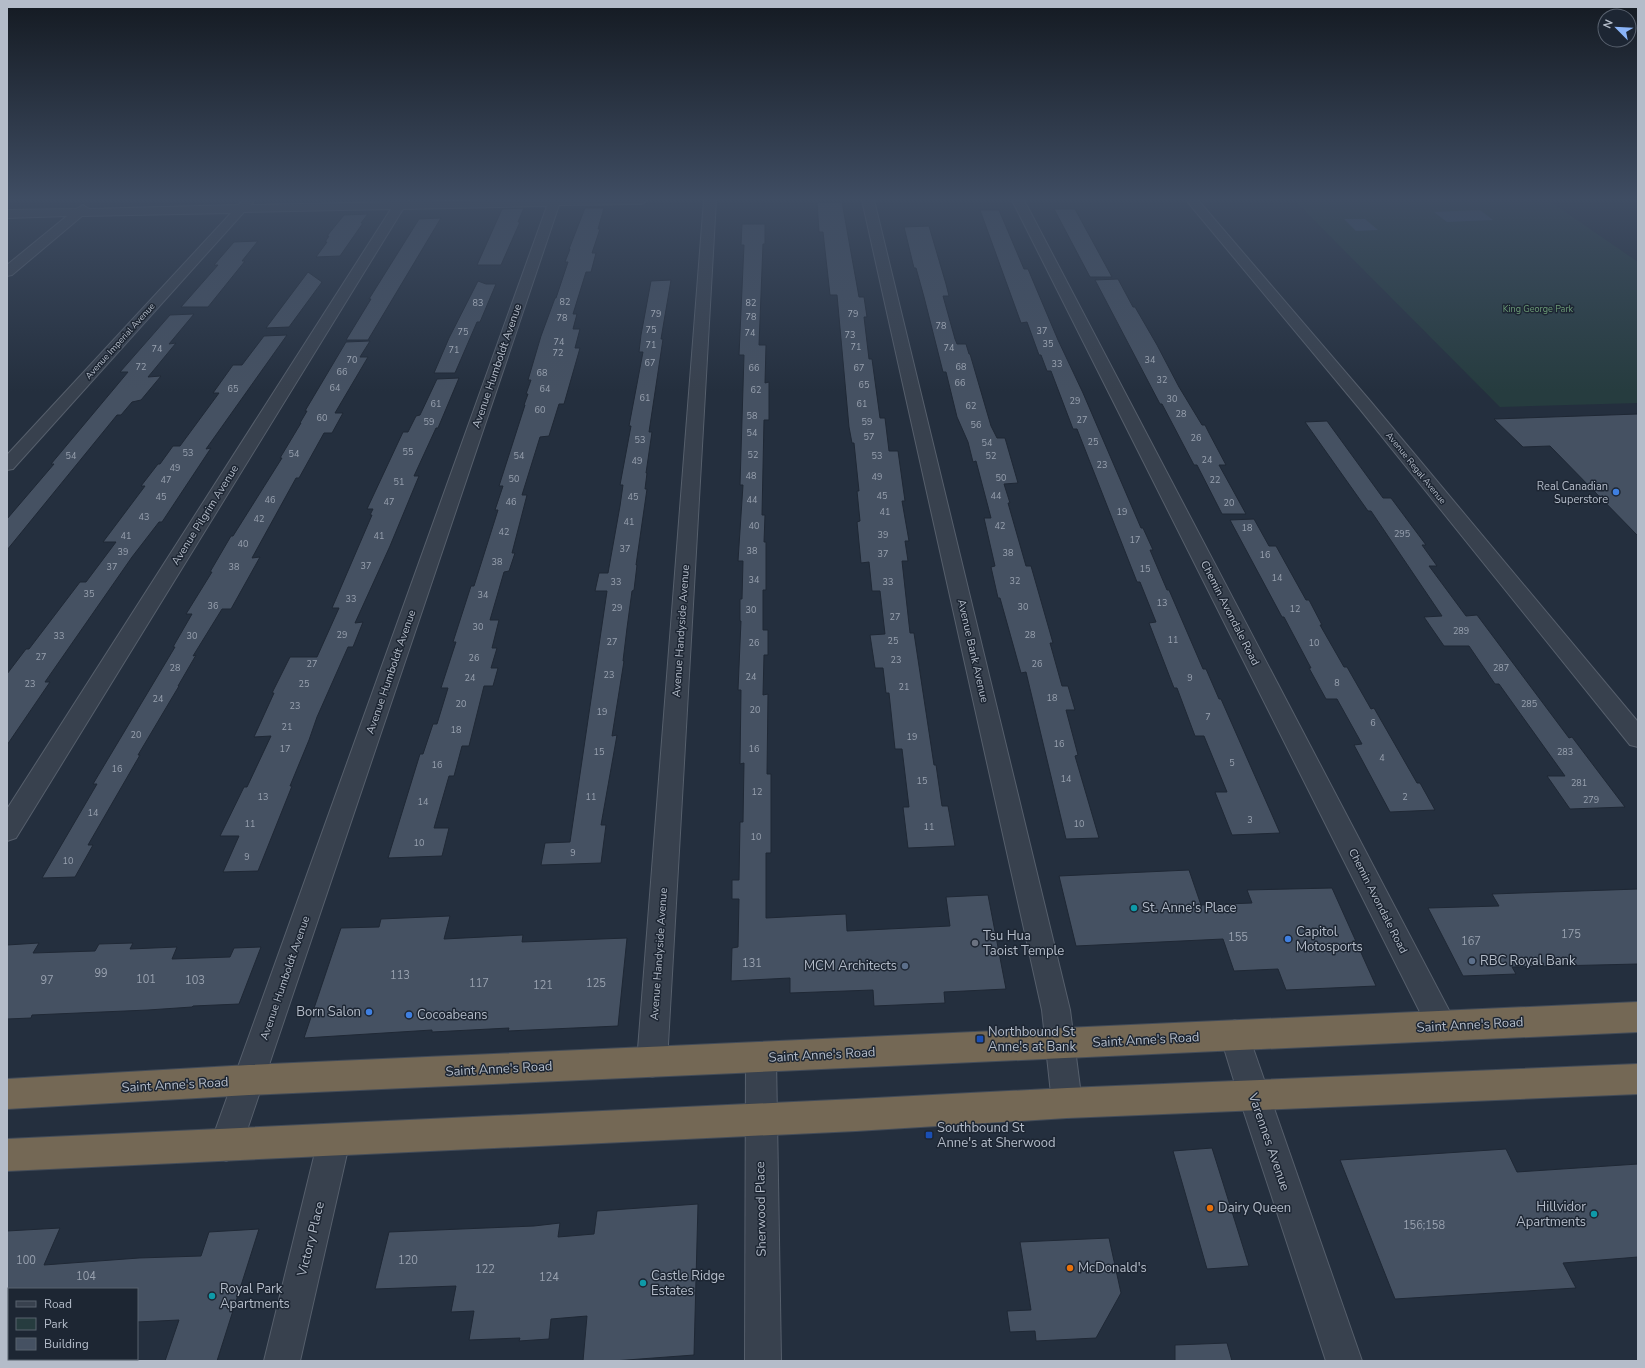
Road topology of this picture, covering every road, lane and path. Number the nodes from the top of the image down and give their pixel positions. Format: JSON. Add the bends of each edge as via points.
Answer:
{"nodes":[{"id":1,"x":17,"y":264,"type":"edge"},
{"id":2,"x":191,"y":264,"type":"edge"},
{"id":3,"x":364,"y":264,"type":"edge"},
{"id":4,"x":532,"y":264,"type":"edge"},
{"id":5,"x":706,"y":264,"type":"edge"},
{"id":6,"x":883,"y":264,"type":"edge"},
{"id":7,"x":1051,"y":264,"type":"edge"},
{"id":8,"x":1246,"y":264,"type":"edge"},
{"id":9,"x":7,"y":272,"type":"edge"},
{"id":10,"x":7,"y":465,"type":"edge"},
{"id":11,"x":1638,"y":738,"type":"edge"},
{"id":12,"x":7,"y":830,"type":"edge"},
{"id":13,"x":1638,"y":1017,"type":"edge"},
{"id":14,"x":1442,"y":1026,"type":"junction"},
{"id":15,"x":1235,"y":1035,"type":"junction"},
{"id":16,"x":1061,"y":1044,"type":"junction"},
{"id":17,"x":760,"y":1058,"type":"junction"},
{"id":18,"x":652,"y":1062,"type":"junction"},
{"id":19,"x":1638,"y":1079,"type":"edge"},
{"id":20,"x":249,"y":1080,"type":"junction"},
{"id":21,"x":7,"y":1094,"type":"edge"},
{"id":22,"x":1254,"y":1097,"type":"junction"},
{"id":23,"x":1067,"y":1103,"type":"junction"},
{"id":24,"x":760,"y":1120,"type":"junction"},
{"id":25,"x":334,"y":1140,"type":"junction"},
{"id":26,"x":226,"y":1145,"type":"junction"},
{"id":27,"x":7,"y":1155,"type":"edge"},
{"id":28,"x":282,"y":1361,"type":"edge"},
{"id":29,"x":763,"y":1361,"type":"edge"},
{"id":30,"x":1344,"y":1361,"type":"edge"}],
"edges":[{"from":1,"to":9,"type":"street"},
{"from":2,"to":10,"type":"street","name":"Avenue Imperial Avenue"},
{"from":3,"to":12,"type":"street","name":"Avenue Pilgrim Avenue"},
{"from":4,"to":20,"type":"street","name":"Avenue Humboldt Avenue"},
{"from":5,"to":18,"type":"street","name":"Avenue Handyside Avenue"},
{"from":6,"to":16,"type":"street","name":"Avenue Bank Avenue","via":[[1054,1003]]},
{"from":7,"to":14,"type":"street","name":"Chemin Avondale Road"},
{"from":8,"to":11,"type":"street","name":"Avenue Regal Avenue"},
{"from":13,"to":14,"type":"highway","name":"Saint Anne's Road"},
{"from":14,"to":15,"type":"highway","name":"Saint Anne's Road"},
{"from":15,"to":16,"type":"highway","name":"Saint Anne's Road"},
{"from":15,"to":22,"type":"street","name":"Varennes Avenue"},
{"from":16,"to":17,"type":"highway","name":"Saint Anne's Road"},
{"from":16,"to":23,"type":"street","name":"Avenue Bank Avenue"},
{"from":17,"to":18,"type":"highway","name":"Saint Anne's Road"},
{"from":17,"to":24,"type":"street","name":"Sherwood Place"},
{"from":18,"to":20,"type":"highway","name":"Saint Anne's Road"},
{"from":19,"to":22,"type":"highway"},
{"from":20,"to":21,"type":"highway","name":"Saint Anne's Road"},
{"from":20,"to":26,"type":"street","name":"Avenue Humboldt Avenue"},
{"from":22,"to":23,"type":"highway"},
{"from":22,"to":30,"type":"street","name":"Varennes Avenue"},
{"from":23,"to":24,"type":"highway"},
{"from":24,"to":25,"type":"highway"},
{"from":24,"to":29,"type":"street","name":"Sherwood Place"},
{"from":25,"to":26,"type":"highway"},
{"from":25,"to":28,"type":"street","name":"Victory Place"},
{"from":26,"to":27,"type":"highway"}]}
